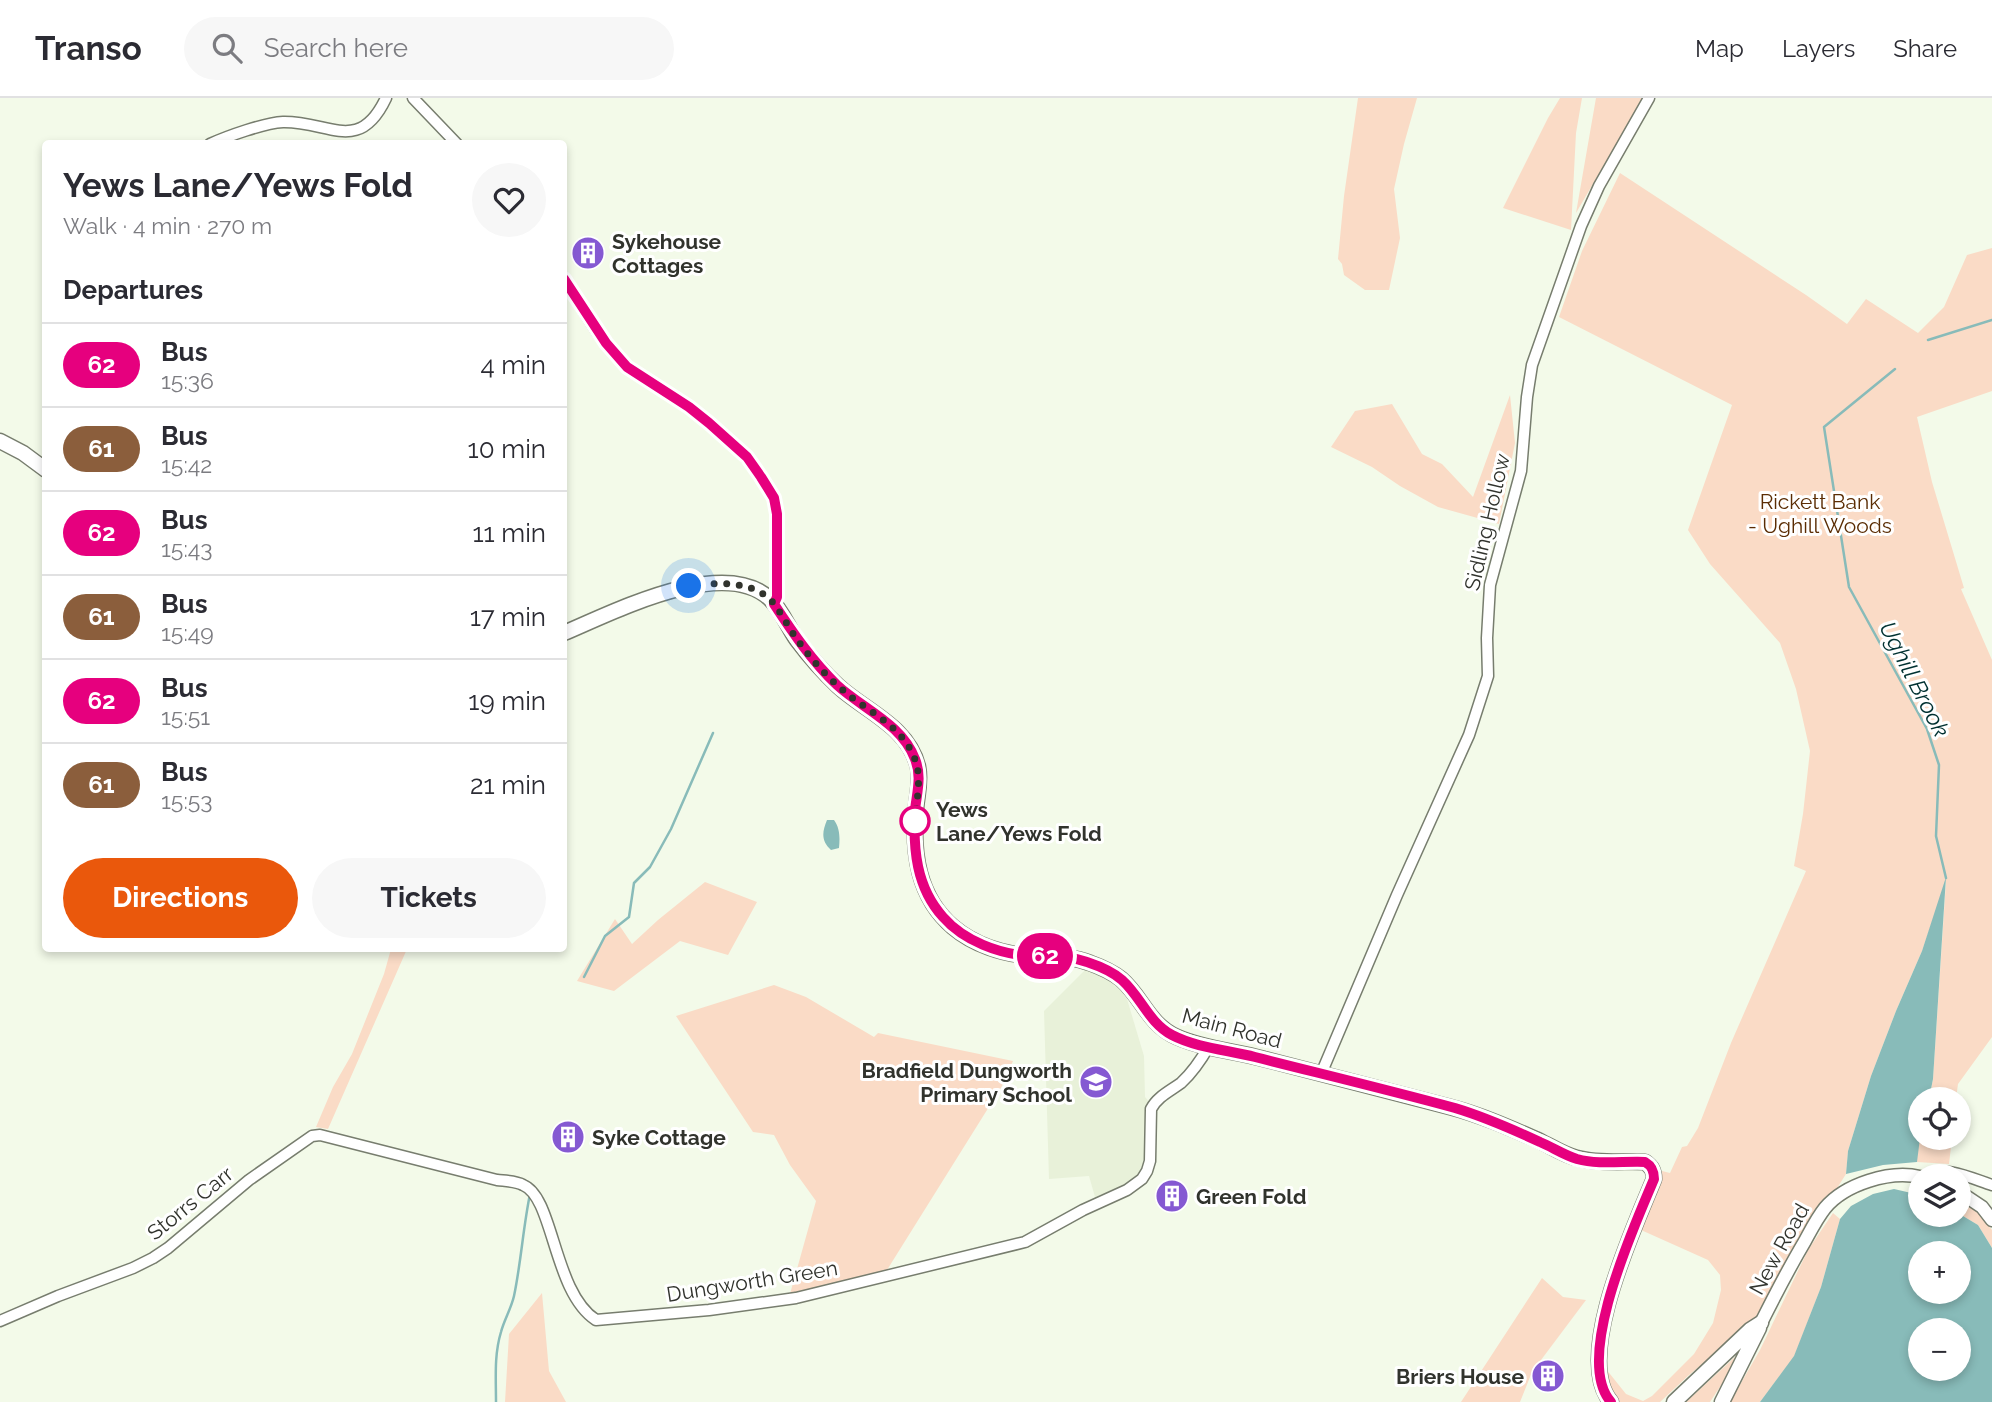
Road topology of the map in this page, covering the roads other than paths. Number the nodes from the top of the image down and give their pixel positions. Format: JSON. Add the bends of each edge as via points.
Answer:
{"nodes":[{"id":1,"x":386,"y":98,"type":"edge"},
{"id":2,"x":413,"y":98,"type":"edge"},
{"id":3,"x":1649,"y":98,"type":"edge"},
{"id":4,"x":223,"y":140,"type":"edge"},
{"id":5,"x":453,"y":140,"type":"edge"},
{"id":6,"x":567,"y":284,"type":"edge"},
{"id":7,"x":0,"y":441,"type":"edge"},
{"id":8,"x":42,"y":468,"type":"edge"},
{"id":9,"x":774,"y":604,"type":"junction"},
{"id":10,"x":567,"y":632,"type":"edge"},
{"id":11,"x":1209,"y":1046,"type":"junction"},
{"id":12,"x":1321,"y":1074,"type":"junction"},
{"id":13,"x":320,"y":1135,"type":"joint"},
{"id":14,"x":1908,"y":1176,"type":"edge"},
{"id":15,"x":1971,"y":1178,"type":"edge"},
{"id":16,"x":1992,"y":1185,"type":"edge"},
{"id":17,"x":1971,"y":1200,"type":"edge"},
{"id":18,"x":1992,"y":1220,"type":"edge"},
{"id":19,"x":0,"y":1321,"type":"edge"},
{"id":20,"x":1761,"y":1323,"type":"junction"},
{"id":21,"x":1611,"y":1402,"type":"edge"},
{"id":22,"x":1674,"y":1402,"type":"edge"},
{"id":23,"x":1721,"y":1402,"type":"edge"}],
"edges":[{"from":1,"to":4,"type":"street","via":[[371,122],[357,131],[280,122]]},
{"from":2,"to":5,"type":"street"},
{"from":3,"to":12,"type":"street","name":"Sidling Hollow","via":[[1581,226],[1532,365],[1521,471],[1490,585],[1488,676],[1477,712]]},
{"from":6,"to":9,"type":"street","via":[[627,367],[709,423],[747,457],[761,477],[774,498],[777,514]]},
{"from":7,"to":8,"type":"main road"},
{"from":9,"to":10,"type":"main road","via":[[763,593],[740,585],[689,586]]},
{"from":9,"to":11,"type":"main road","name":"Main Road","via":[[826,674],[894,728],[909,746],[918,769],[916,858],[924,888],[939,913],[967,937],[992,948],[1018,955],[1078,959],[1102,968],[1122,980],[1162,1029]]},
{"from":11,"to":12,"type":"main road","name":"Main Road"},
{"from":11,"to":13,"type":"street","name":"Dungworth Green","via":[[1183,1081],[1154,1102],[1150,1161],[1142,1179],[1035,1238],[796,1298],[657,1315],[590,1317],[570,1291],[545,1215],[537,1197],[524,1185]]},
{"from":12,"to":21,"type":"main road","name":"Main Road","via":[[1489,1118],[1577,1158],[1650,1165],[1654,1179],[1604,1317],[1601,1379]]},
{"from":13,"to":19,"type":"street","name":"Storrs Carr","via":[[249,1180],[153,1258]]},
{"from":14,"to":20,"type":"street","name":"New Road","via":[[1872,1179],[1830,1202]]},
{"from":15,"to":16,"type":"street"},
{"from":17,"to":18,"type":"street"},
{"from":20,"to":22,"type":"main road"},
{"from":20,"to":23,"type":"main road","name":"New Road"}]}
